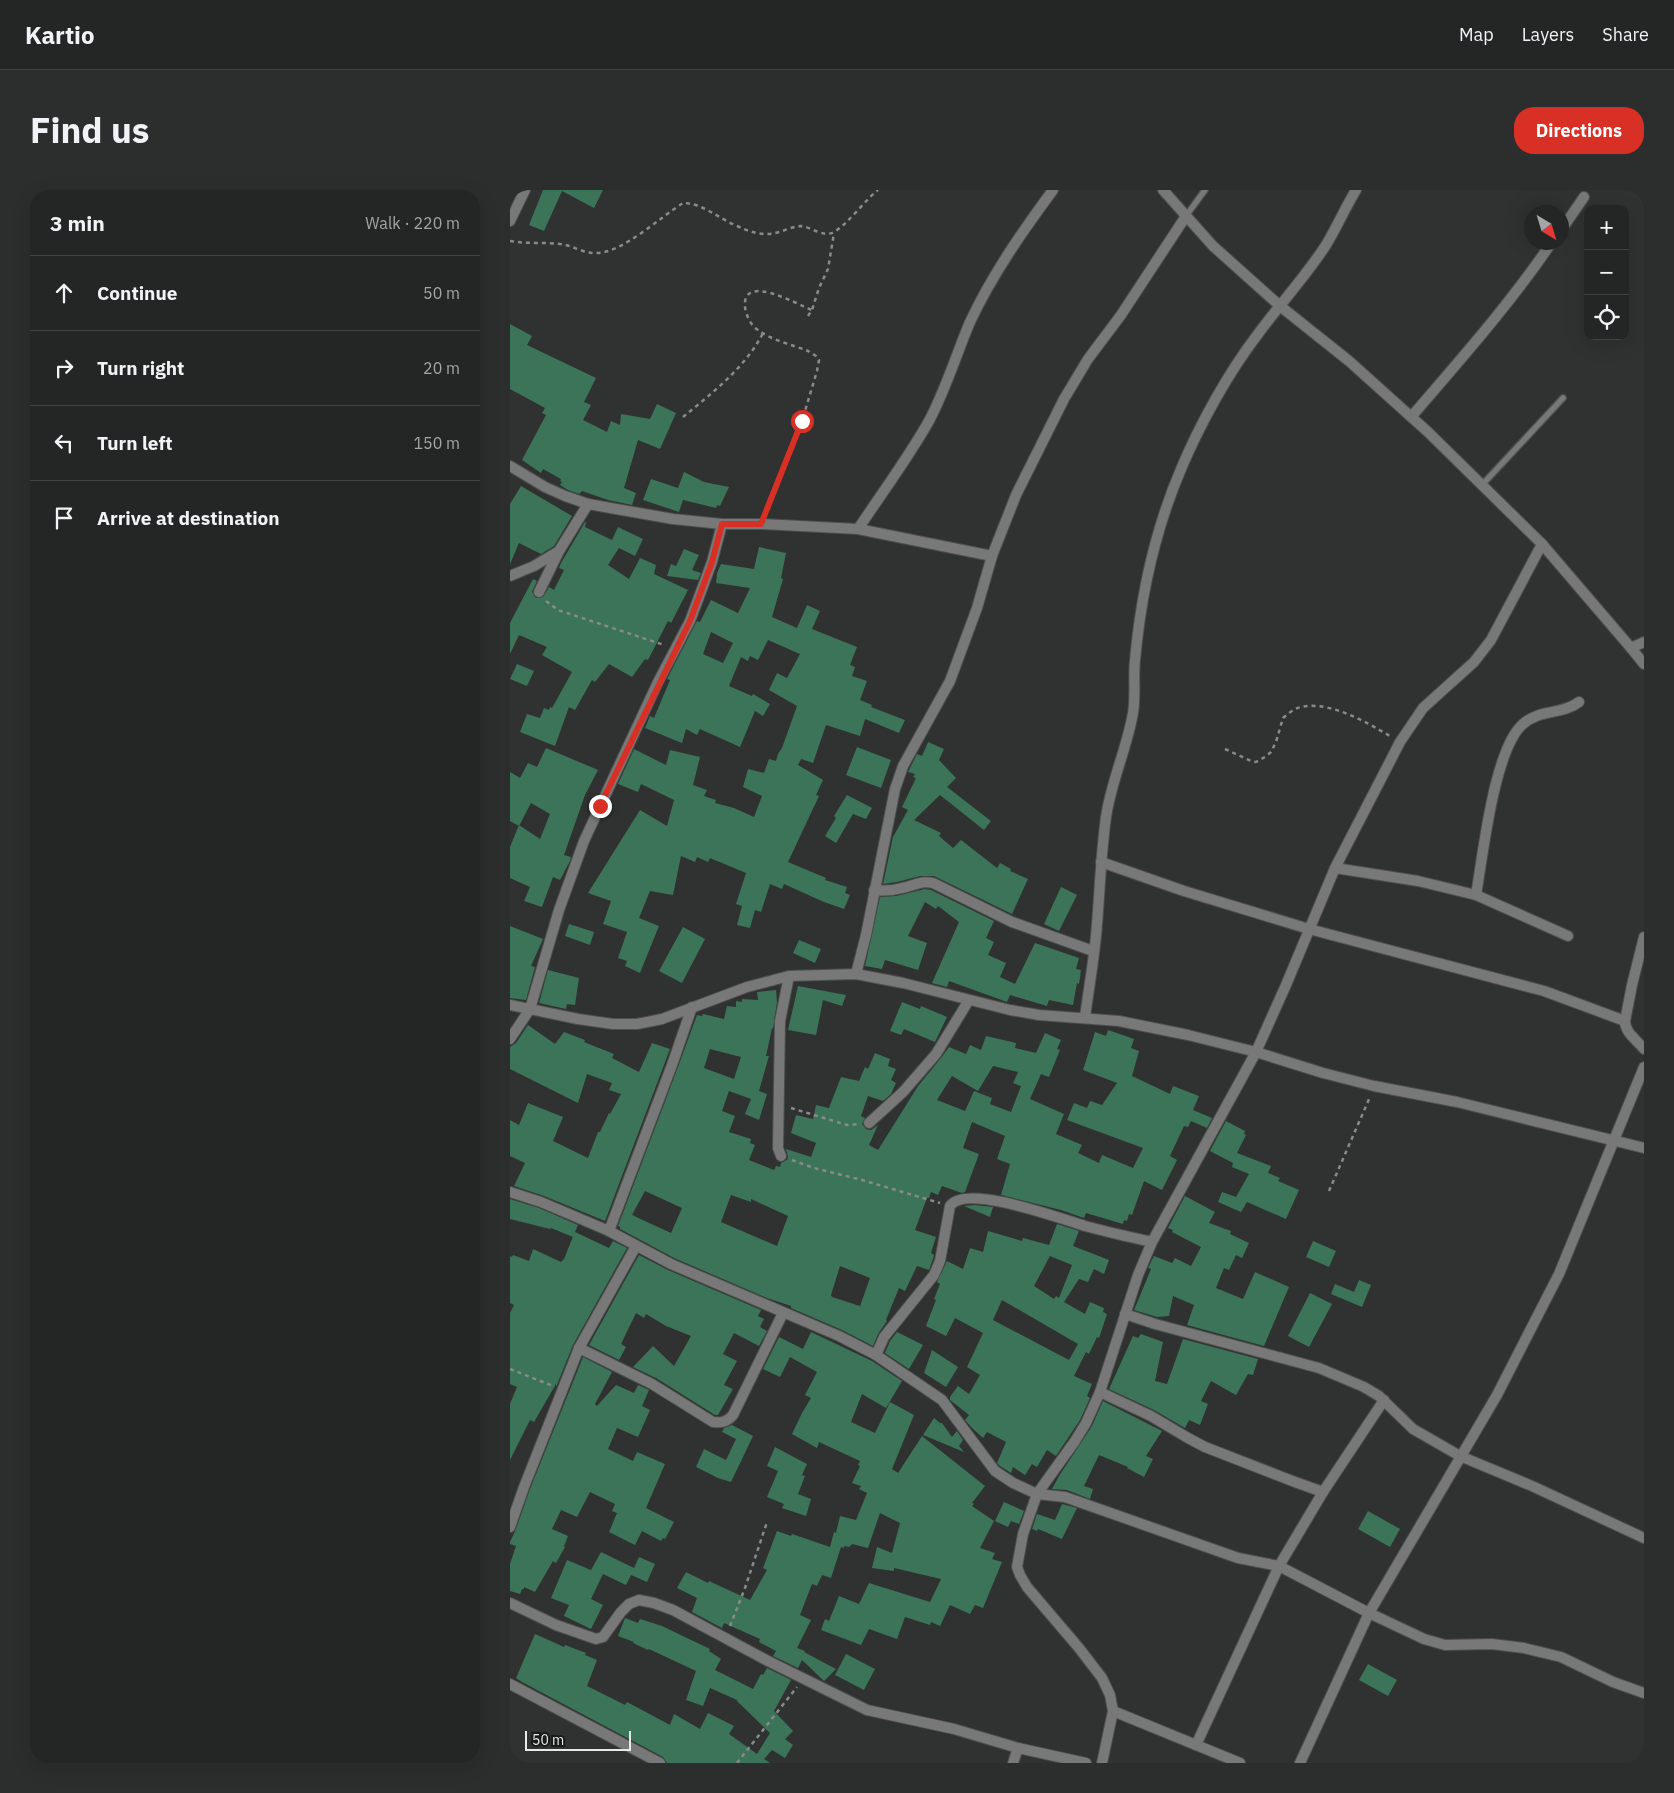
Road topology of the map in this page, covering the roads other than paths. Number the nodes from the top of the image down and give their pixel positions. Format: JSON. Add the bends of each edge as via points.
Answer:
{"nodes":[{"id":1,"x":526,"y":190,"type":"edge"},
{"id":2,"x":1053,"y":190,"type":"edge"},
{"id":3,"x":1163,"y":190,"type":"edge"},
{"id":4,"x":1205,"y":190,"type":"edge"},
{"id":5,"x":1356,"y":190,"type":"edge"},
{"id":6,"x":1584,"y":197,"type":"dead end"},
{"id":7,"x":1186,"y":216,"type":"junction"},
{"id":8,"x":1569,"y":219,"type":"edge"},
{"id":9,"x":510,"y":221,"type":"edge"},
{"id":10,"x":1547,"y":250,"type":"edge"},
{"id":11,"x":1280,"y":306,"type":"junction"},
{"id":12,"x":1563,"y":398,"type":"dead end"},
{"id":13,"x":1412,"y":416,"type":"junction"},
{"id":14,"x":510,"y":466,"type":"edge"},
{"id":15,"x":1481,"y":486,"type":"junction"},
{"id":16,"x":588,"y":504,"type":"junction"},
{"id":17,"x":722,"y":524,"type":"junction"},
{"id":18,"x":858,"y":529,"type":"junction"},
{"id":19,"x":1542,"y":544,"type":"junction"},
{"id":20,"x":559,"y":551,"type":"junction"},
{"id":21,"x":992,"y":556,"type":"junction"},
{"id":22,"x":510,"y":576,"type":"edge"},
{"id":23,"x":539,"y":592,"type":"road end"},
{"id":24,"x":1644,"y":642,"type":"edge"},
{"id":25,"x":1631,"y":648,"type":"junction"},
{"id":26,"x":1644,"y":664,"type":"edge"},
{"id":27,"x":1579,"y":702,"type":"dead end"},
{"id":28,"x":1100,"y":862,"type":"junction"},
{"id":29,"x":1335,"y":868,"type":"junction"},
{"id":30,"x":874,"y":890,"type":"junction"},
{"id":31,"x":1476,"y":895,"type":"junction"},
{"id":32,"x":1309,"y":929,"type":"junction"},
{"id":33,"x":1568,"y":936,"type":"dead end"},
{"id":34,"x":1644,"y":937,"type":"edge"},
{"id":35,"x":1093,"y":952,"type":"junction"},
{"id":36,"x":856,"y":974,"type":"junction"},
{"id":37,"x":789,"y":976,"type":"junction"},
{"id":38,"x":969,"y":1000,"type":"junction"},
{"id":39,"x":510,"y":1005,"type":"edge"},
{"id":40,"x":692,"y":1007,"type":"junction"},
{"id":41,"x":530,"y":1009,"type":"junction"},
{"id":42,"x":1085,"y":1017,"type":"junction"},
{"id":43,"x":1624,"y":1021,"type":"junction"},
{"id":44,"x":510,"y":1039,"type":"edge"},
{"id":45,"x":1644,"y":1049,"type":"edge"},
{"id":46,"x":1256,"y":1052,"type":"junction"},
{"id":47,"x":1644,"y":1067,"type":"edge"},
{"id":48,"x":869,"y":1123,"type":"road end"},
{"id":49,"x":1614,"y":1142,"type":"junction"},
{"id":50,"x":1644,"y":1148,"type":"edge"},
{"id":51,"x":781,"y":1156,"type":"road end"},
{"id":52,"x":510,"y":1192,"type":"edge"},
{"id":53,"x":610,"y":1231,"type":"junction"},
{"id":54,"x":1152,"y":1242,"type":"junction"},
{"id":55,"x":636,"y":1246,"type":"junction"},
{"id":56,"x":783,"y":1313,"type":"junction"},
{"id":57,"x":1125,"y":1314,"type":"junction"},
{"id":58,"x":579,"y":1348,"type":"junction"},
{"id":59,"x":876,"y":1355,"type":"junction"},
{"id":60,"x":1100,"y":1392,"type":"junction"},
{"id":61,"x":1384,"y":1400,"type":"junction"},
{"id":62,"x":1460,"y":1456,"type":"junction"},
{"id":63,"x":1323,"y":1492,"type":"junction"},
{"id":64,"x":1037,"y":1494,"type":"junction"},
{"id":65,"x":510,"y":1527,"type":"edge"},
{"id":66,"x":1644,"y":1538,"type":"edge"},
{"id":67,"x":1279,"y":1566,"type":"junction"},
{"id":68,"x":510,"y":1603,"type":"edge"},
{"id":69,"x":1369,"y":1612,"type":"junction"},
{"id":70,"x":510,"y":1684,"type":"edge"},
{"id":71,"x":1644,"y":1693,"type":"edge"},
{"id":72,"x":1114,"y":1711,"type":"junction"},
{"id":73,"x":1196,"y":1745,"type":"junction"},
{"id":74,"x":1018,"y":1748,"type":"junction"},
{"id":75,"x":660,"y":1763,"type":"edge"},
{"id":76,"x":1013,"y":1763,"type":"edge"},
{"id":77,"x":1086,"y":1763,"type":"edge"},
{"id":78,"x":1102,"y":1763,"type":"edge"},
{"id":79,"x":1240,"y":1763,"type":"edge"},
{"id":80,"x":1300,"y":1763,"type":"edge"}],
"edges":[{"from":1,"to":9,"type":"street"},
{"from":2,"to":18,"type":"street","via":[[981,299],[929,420]]},
{"from":3,"to":7,"type":"street"},
{"from":4,"to":7,"type":"lane"},
{"from":5,"to":11,"type":"street","via":[[1326,245]]},
{"from":6,"to":8,"type":"street"},
{"from":7,"to":11,"type":"street","via":[[1213,246]]},
{"from":7,"to":21,"type":"street","via":[[1064,399],[1016,495]]},
{"from":10,"to":13,"type":"street","via":[[1480,337]]},
{"from":11,"to":13,"type":"street"},
{"from":11,"to":28,"type":"street","via":[[1256,336],[1201,426],[1163,518],[1151,557],[1142,610],[1132,716],[1106,815]]},
{"from":12,"to":15,"type":"lane"},
{"from":13,"to":15,"type":"street"},
{"from":14,"to":16,"type":"street","via":[[545,487]]},
{"from":15,"to":19,"type":"street"},
{"from":16,"to":17,"type":"street"},
{"from":16,"to":20,"type":"street"},
{"from":17,"to":18,"type":"street"},
{"from":17,"to":41,"type":"street","via":[[699,598],[584,842],[559,910]]},
{"from":18,"to":21,"type":"street"},
{"from":19,"to":25,"type":"street"},
{"from":19,"to":29,"type":"street","via":[[1491,640],[1474,662],[1423,708],[1400,742]]},
{"from":20,"to":22,"type":"street"},
{"from":20,"to":23,"type":"street"},
{"from":21,"to":30,"type":"street","via":[[950,681],[903,766],[895,789]]},
{"from":24,"to":25,"type":"street"},
{"from":25,"to":26,"type":"street"},
{"from":27,"to":31,"type":"street","via":[[1566,709],[1544,712],[1524,723],[1516,732],[1494,792]]},
{"from":28,"to":32,"type":"street"},
{"from":28,"to":35,"type":"street"},
{"from":29,"to":31,"type":"street","via":[[1418,881]]},
{"from":29,"to":32,"type":"street"},
{"from":30,"to":35,"type":"street","via":[[891,891],[916,883],[933,883],[1012,922]]},
{"from":30,"to":36,"type":"street"},
{"from":31,"to":33,"type":"street"},
{"from":32,"to":43,"type":"street","via":[[1544,991]]},
{"from":32,"to":46,"type":"street"},
{"from":34,"to":43,"type":"street"},
{"from":35,"to":42,"type":"street"},
{"from":36,"to":37,"type":"street"},
{"from":36,"to":38,"type":"street"},
{"from":37,"to":40,"type":"street"},
{"from":37,"to":51,"type":"street","via":[[780,1020],[778,1148]]},
{"from":38,"to":42,"type":"street","via":[[1039,1015]]},
{"from":38,"to":48,"type":"street","via":[[936,1054],[903,1092]]},
{"from":39,"to":41,"type":"street"},
{"from":40,"to":41,"type":"street","via":[[662,1019],[637,1024],[614,1024]]},
{"from":40,"to":53,"type":"street"},
{"from":41,"to":44,"type":"street"},
{"from":42,"to":46,"type":"street","via":[[1119,1020]]},
{"from":43,"to":45,"type":"street","via":[[1627,1031]]},
{"from":46,"to":49,"type":"street","via":[[1374,1086],[1457,1102]]},
{"from":46,"to":54,"type":"street"},
{"from":47,"to":49,"type":"street"},
{"from":49,"to":50,"type":"street"},
{"from":49,"to":62,"type":"street","via":[[1559,1274],[1497,1395]]},
{"from":52,"to":53,"type":"street"},
{"from":53,"to":55,"type":"street"},
{"from":54,"to":57,"type":"street"},
{"from":54,"to":59,"type":"street","via":[[1006,1202],[955,1201],[950,1206],[940,1261],[934,1275],[884,1337]]},
{"from":55,"to":56,"type":"street"},
{"from":55,"to":58,"type":"street"},
{"from":56,"to":58,"type":"street","via":[[733,1415],[721,1423],[713,1422],[652,1384]]},
{"from":56,"to":59,"type":"street"},
{"from":57,"to":60,"type":"street"},
{"from":57,"to":61,"type":"street","via":[[1319,1368],[1364,1387]]},
{"from":58,"to":65,"type":"street"},
{"from":59,"to":64,"type":"street","via":[[942,1400],[995,1470]]},
{"from":60,"to":63,"type":"street","via":[[1205,1447]]},
{"from":60,"to":64,"type":"street","via":[[1075,1441]]},
{"from":61,"to":62,"type":"street","via":[[1413,1429]]},
{"from":61,"to":63,"type":"street"},
{"from":62,"to":66,"type":"street"},
{"from":62,"to":69,"type":"street"},
{"from":63,"to":67,"type":"street"},
{"from":64,"to":67,"type":"street","via":[[1065,1498],[1238,1558]]},
{"from":64,"to":72,"type":"street","via":[[1023,1534],[1018,1567],[1020,1575],[1102,1678]]},
{"from":67,"to":69,"type":"street"},
{"from":67,"to":73,"type":"street"},
{"from":68,"to":74,"type":"street","via":[[596,1639],[603,1637],[630,1604],[639,1600],[654,1602],[867,1710],[954,1729]]},
{"from":69,"to":71,"type":"street","via":[[1424,1639],[1445,1645],[1492,1644],[1561,1657]]},
{"from":69,"to":80,"type":"street"},
{"from":70,"to":75,"type":"street"},
{"from":72,"to":73,"type":"street"},
{"from":72,"to":78,"type":"street"},
{"from":73,"to":79,"type":"street"},
{"from":74,"to":76,"type":"street"},
{"from":74,"to":77,"type":"street"}]}
